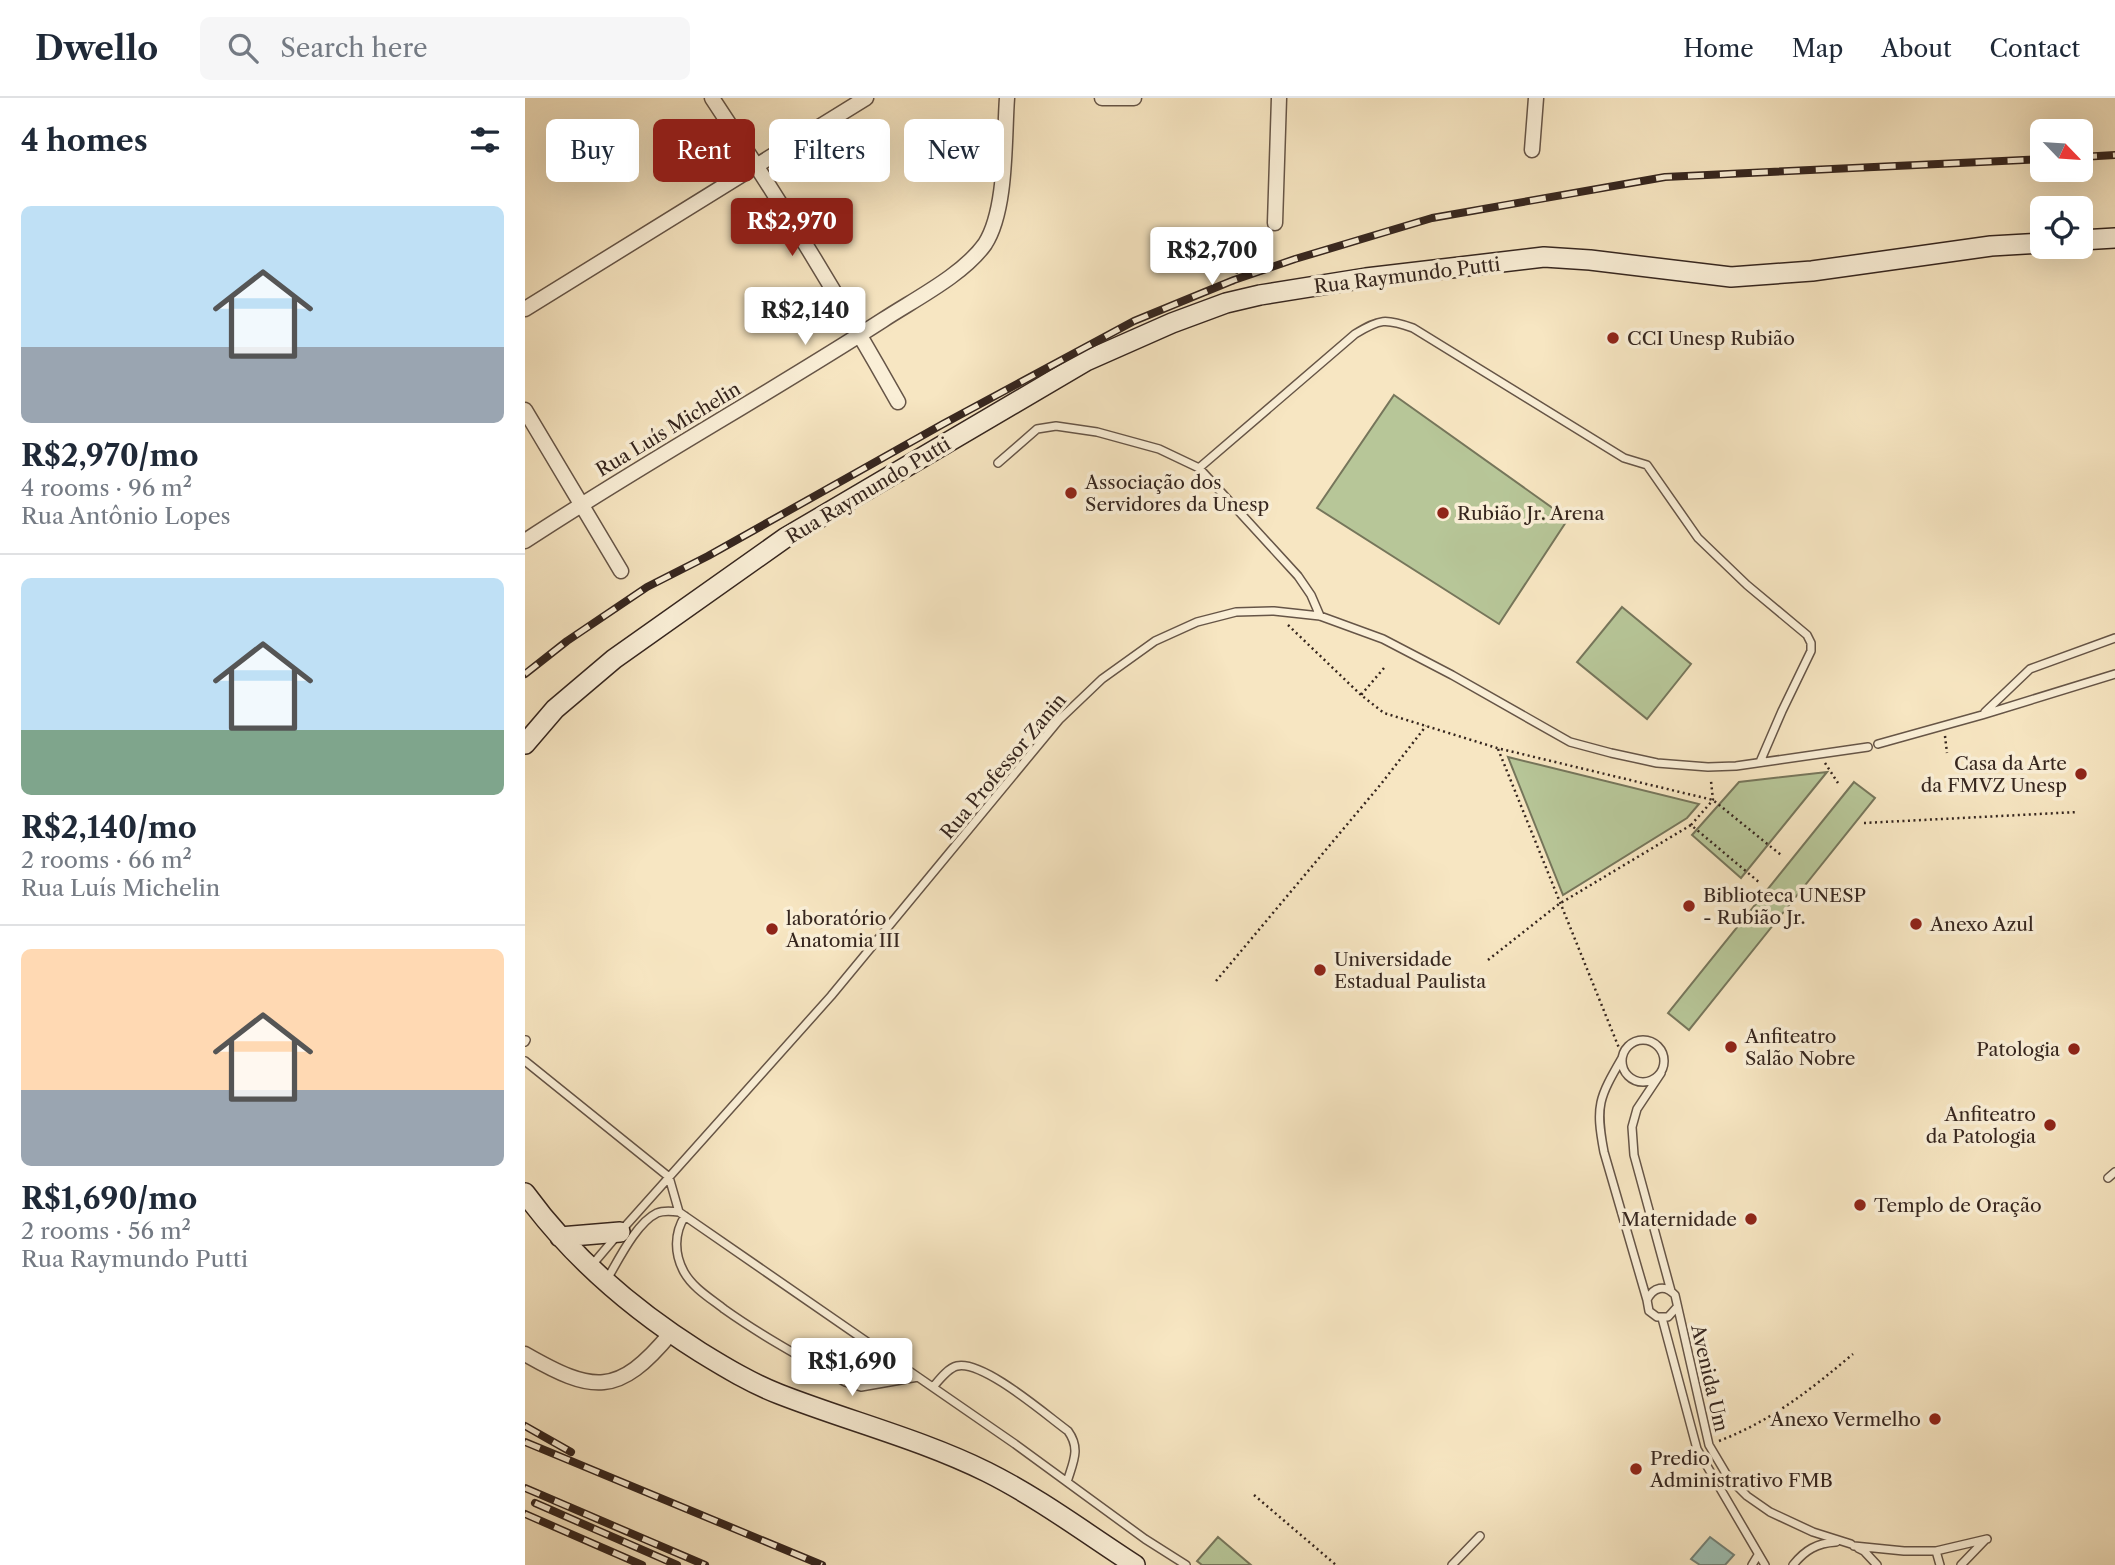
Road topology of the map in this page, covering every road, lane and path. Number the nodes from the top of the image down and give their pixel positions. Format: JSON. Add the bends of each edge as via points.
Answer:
{"nodes":[{"id":1,"x":712,"y":98,"type":"edge"},
{"id":2,"x":866,"y":98,"type":"edge"},
{"id":3,"x":1007,"y":98,"type":"edge"},
{"id":4,"x":1102,"y":98,"type":"edge"},
{"id":5,"x":1134,"y":98,"type":"edge"},
{"id":6,"x":1279,"y":98,"type":"edge"},
{"id":7,"x":1536,"y":98,"type":"edge"},
{"id":8,"x":1532,"y":150,"type":"dead end"},
{"id":9,"x":757,"y":165,"type":"junction"},
{"id":10,"x":1275,"y":223,"type":"joint"},
{"id":11,"x":2115,"y":238,"type":"edge"},
{"id":12,"x":2093,"y":239,"type":"edge"},
{"id":13,"x":2030,"y":244,"type":"edge"},
{"id":14,"x":1226,"y":303,"type":"junction"},
{"id":15,"x":525,"y":309,"type":"edge"},
{"id":16,"x":860,"y":335,"type":"junction"},
{"id":17,"x":898,"y":402,"type":"dead end"},
{"id":18,"x":525,"y":410,"type":"edge"},
{"id":19,"x":998,"y":463,"type":"dead end"},
{"id":20,"x":1199,"y":468,"type":"junction"},
{"id":21,"x":582,"y":504,"type":"junction"},
{"id":22,"x":525,"y":541,"type":"edge"},
{"id":23,"x":621,"y":571,"type":"dead end"},
{"id":24,"x":1274,"y":611,"type":"junction"},
{"id":25,"x":1320,"y":616,"type":"junction"},
{"id":26,"x":2115,"y":638,"type":"edge"},
{"id":27,"x":1384,"y":668,"type":"dead end"},
{"id":28,"x":2115,"y":674,"type":"edge"},
{"id":29,"x":1361,"y":695,"type":"junction"},
{"id":30,"x":1982,"y":715,"type":"junction"},
{"id":31,"x":1426,"y":726,"type":"junction"},
{"id":32,"x":1944,"y":726,"type":"junction"},
{"id":33,"x":525,"y":744,"type":"edge"},
{"id":34,"x":1878,"y":744,"type":"dead end"},
{"id":35,"x":1868,"y":747,"type":"dead end"},
{"id":36,"x":1497,"y":748,"type":"junction"},
{"id":37,"x":1947,"y":753,"type":"dead end"},
{"id":38,"x":1822,"y":754,"type":"junction"},
{"id":39,"x":1761,"y":762,"type":"junction"},
{"id":40,"x":1711,"y":781,"type":"dead end"},
{"id":41,"x":1837,"y":783,"type":"dead end"},
{"id":42,"x":1713,"y":800,"type":"junction"},
{"id":43,"x":2078,"y":812,"type":"dead end"},
{"id":44,"x":1864,"y":822,"type":"dead end"},
{"id":45,"x":1691,"y":825,"type":"junction"},
{"id":46,"x":1781,"y":855,"type":"dead end"},
{"id":47,"x":1760,"y":883,"type":"dead end"},
{"id":48,"x":1559,"y":904,"type":"junction"},
{"id":49,"x":1487,"y":960,"type":"dead end"},
{"id":50,"x":1216,"y":981,"type":"dead end"},
{"id":51,"x":1622,"y":1058,"type":"junction"},
{"id":52,"x":525,"y":1062,"type":"edge"},
{"id":53,"x":1661,"y":1073,"type":"junction"},
{"id":54,"x":670,"y":1177,"type":"junction"},
{"id":55,"x":525,"y":1193,"type":"edge"},
{"id":56,"x":682,"y":1214,"type":"junction"},
{"id":57,"x":620,"y":1232,"type":"junction"},
{"id":58,"x":560,"y":1237,"type":"junction"},
{"id":59,"x":590,"y":1269,"type":"junction"},
{"id":60,"x":605,"y":1283,"type":"junction"},
{"id":61,"x":1671,"y":1291,"type":"junction"},
{"id":62,"x":1647,"y":1300,"type":"junction"},
{"id":63,"x":1677,"y":1307,"type":"junction"},
{"id":64,"x":1662,"y":1318,"type":"junction"},
{"id":65,"x":671,"y":1333,"type":"junction"},
{"id":66,"x":525,"y":1354,"type":"edge"},
{"id":67,"x":1853,"y":1354,"type":"dead end"},
{"id":68,"x":918,"y":1377,"type":"junction"},
{"id":69,"x":933,"y":1387,"type":"junction"},
{"id":70,"x":1709,"y":1445,"type":"junction"},
{"id":71,"x":1067,"y":1482,"type":"junction"},
{"id":72,"x":1254,"y":1495,"type":"dead end"},
{"id":73,"x":1480,"y":1536,"type":"dead end"},
{"id":74,"x":1852,"y":1545,"type":"junction"},
{"id":75,"x":1936,"y":1551,"type":"junction"},
{"id":76,"x":1758,"y":1555,"type":"junction"},
{"id":77,"x":1135,"y":1565,"type":"edge"},
{"id":78,"x":1186,"y":1565,"type":"edge"},
{"id":79,"x":1336,"y":1565,"type":"edge"},
{"id":80,"x":1452,"y":1565,"type":"edge"},
{"id":81,"x":1752,"y":1565,"type":"edge"},
{"id":82,"x":1765,"y":1565,"type":"edge"},
{"id":83,"x":1793,"y":1565,"type":"edge"},
{"id":84,"x":1877,"y":1565,"type":"edge"},
{"id":85,"x":1940,"y":1565,"type":"edge"},
{"id":86,"x":1961,"y":1565,"type":"edge"}],
"edges":[{"from":1,"to":9,"type":"street"},
{"from":2,"to":9,"type":"street"},
{"from":3,"to":16,"type":"street","name":"Rua Luís Michelin","via":[[1000,202],[984,245],[962,268]]},
{"from":4,"to":5,"type":"street"},
{"from":6,"to":10,"type":"street"},
{"from":7,"to":8,"type":"street"},
{"from":9,"to":15,"type":"street"},
{"from":9,"to":16,"type":"street"},
{"from":10,"to":14,"type":"path","via":[[1248,238]]},
{"from":11,"to":12,"type":"street"},
{"from":13,"to":14,"type":"street","name":"Rua Raymundo Putti","via":[[1731,277],[1544,257],[1366,278]]},
{"from":14,"to":33,"type":"street","name":"Rua Raymundo Putti","via":[[1086,361],[786,538],[614,659],[555,709]]},
{"from":16,"to":17,"type":"street"},
{"from":16,"to":21,"type":"street","name":"Rua Luís Michelin"},
{"from":18,"to":21,"type":"street"},
{"from":19,"to":20,"type":"lane","via":[[1037,429],[1056,426],[1159,449]]},
{"from":20,"to":25,"type":"lane","via":[[1298,576]]},
{"from":20,"to":39,"type":"lane","via":[[1355,334],[1377,321],[1392,320],[1413,328],[1624,458],[1647,465],[1698,538],[1807,635],[1811,651]]},
{"from":21,"to":22,"type":"street","name":"Rua Luís Michelin"},
{"from":21,"to":23,"type":"street"},
{"from":24,"to":25,"type":"lane","name":"Rua Professor Zanin"},
{"from":24,"to":29,"type":"path"},
{"from":24,"to":54,"type":"lane","name":"Rua Professor Zanin","via":[[1236,612],[1197,622],[1155,641],[1102,679],[1059,720],[831,996]]},
{"from":25,"to":39,"type":"lane","name":"Rua Professor Zanin","via":[[1383,639],[1570,742],[1685,766]]},
{"from":26,"to":30,"type":"lane","via":[[2030,668]]},
{"from":27,"to":29,"type":"path"},
{"from":28,"to":30,"type":"lane"},
{"from":29,"to":31,"type":"path","via":[[1384,713]]},
{"from":30,"to":32,"type":"lane"},
{"from":31,"to":36,"type":"path"},
{"from":31,"to":50,"type":"path"},
{"from":32,"to":34,"type":"lane"},
{"from":32,"to":37,"type":"path"},
{"from":35,"to":38,"type":"lane","name":"Rua Professor Zanin"},
{"from":36,"to":42,"type":"path"},
{"from":36,"to":48,"type":"path"},
{"from":38,"to":39,"type":"lane","name":"Rua Professor Zanin"},
{"from":38,"to":41,"type":"path"},
{"from":40,"to":42,"type":"path"},
{"from":42,"to":45,"type":"path"},
{"from":42,"to":46,"type":"path"},
{"from":43,"to":44,"type":"path"},
{"from":45,"to":47,"type":"path"},
{"from":45,"to":48,"type":"path"},
{"from":48,"to":49,"type":"path"},
{"from":48,"to":51,"type":"path"},
{"from":51,"to":53,"type":"lane","via":[[1625,1072],[1635,1081],[1650,1082]]},
{"from":51,"to":53,"type":"lane","via":[[1635,1042],[1649,1041],[1664,1055]]},
{"from":51,"to":62,"type":"lane","via":[[1601,1094],[1600,1133]]},
{"from":52,"to":54,"type":"lane"},
{"from":53,"to":61,"type":"lane","via":[[1637,1109],[1632,1127],[1634,1155]]},
{"from":54,"to":56,"type":"lane"},
{"from":54,"to":57,"type":"lane","name":"Rua Professor Zanin"},
{"from":55,"to":58,"type":"street"},
{"from":56,"to":60,"type":"lane","via":[[656,1213],[623,1251]]},
{"from":56,"to":68,"type":"lane"},
{"from":56,"to":68,"type":"lane","via":[[676,1242],[683,1271],[702,1292],[755,1331],[861,1387]]},
{"from":57,"to":58,"type":"street"},
{"from":57,"to":59,"type":"lane","name":"Rua Professor Zanin"},
{"from":58,"to":59,"type":"street"},
{"from":59,"to":60,"type":"street"},
{"from":60,"to":65,"type":"street"},
{"from":61,"to":62,"type":"lane","via":[[1660,1288]]},
{"from":61,"to":63,"type":"lane"},
{"from":62,"to":64,"type":"lane","via":[[1652,1315]]},
{"from":63,"to":64,"type":"lane"},
{"from":63,"to":70,"type":"lane","name":"Avenida Um"},
{"from":64,"to":76,"type":"lane","name":"Avenida Um","via":[[1697,1449]]},
{"from":65,"to":66,"type":"street","via":[[632,1373],[608,1383],[586,1383]]},
{"from":65,"to":77,"type":"street","via":[[740,1377],[910,1439],[988,1473]]},
{"from":67,"to":70,"type":"path","via":[[1772,1417]]},
{"from":68,"to":69,"type":"lane"},
{"from":69,"to":71,"type":"lane"},
{"from":69,"to":71,"type":"lane","via":[[959,1365],[1003,1382],[1075,1441]]},
{"from":70,"to":74,"type":"lane","name":"Avenida Um","via":[[1728,1477],[1747,1496],[1770,1512]]},
{"from":71,"to":78,"type":"lane"},
{"from":72,"to":79,"type":"path"},
{"from":73,"to":80,"type":"lane"},
{"from":74,"to":75,"type":"lane"},
{"from":74,"to":83,"type":"lane","via":[[1817,1545]]},
{"from":74,"to":84,"type":"lane"},
{"from":75,"to":85,"type":"lane"},
{"from":75,"to":86,"type":"lane","via":[[1987,1539]]},
{"from":76,"to":81,"type":"lane"},
{"from":76,"to":82,"type":"lane","name":"Avenida Um"}]}
